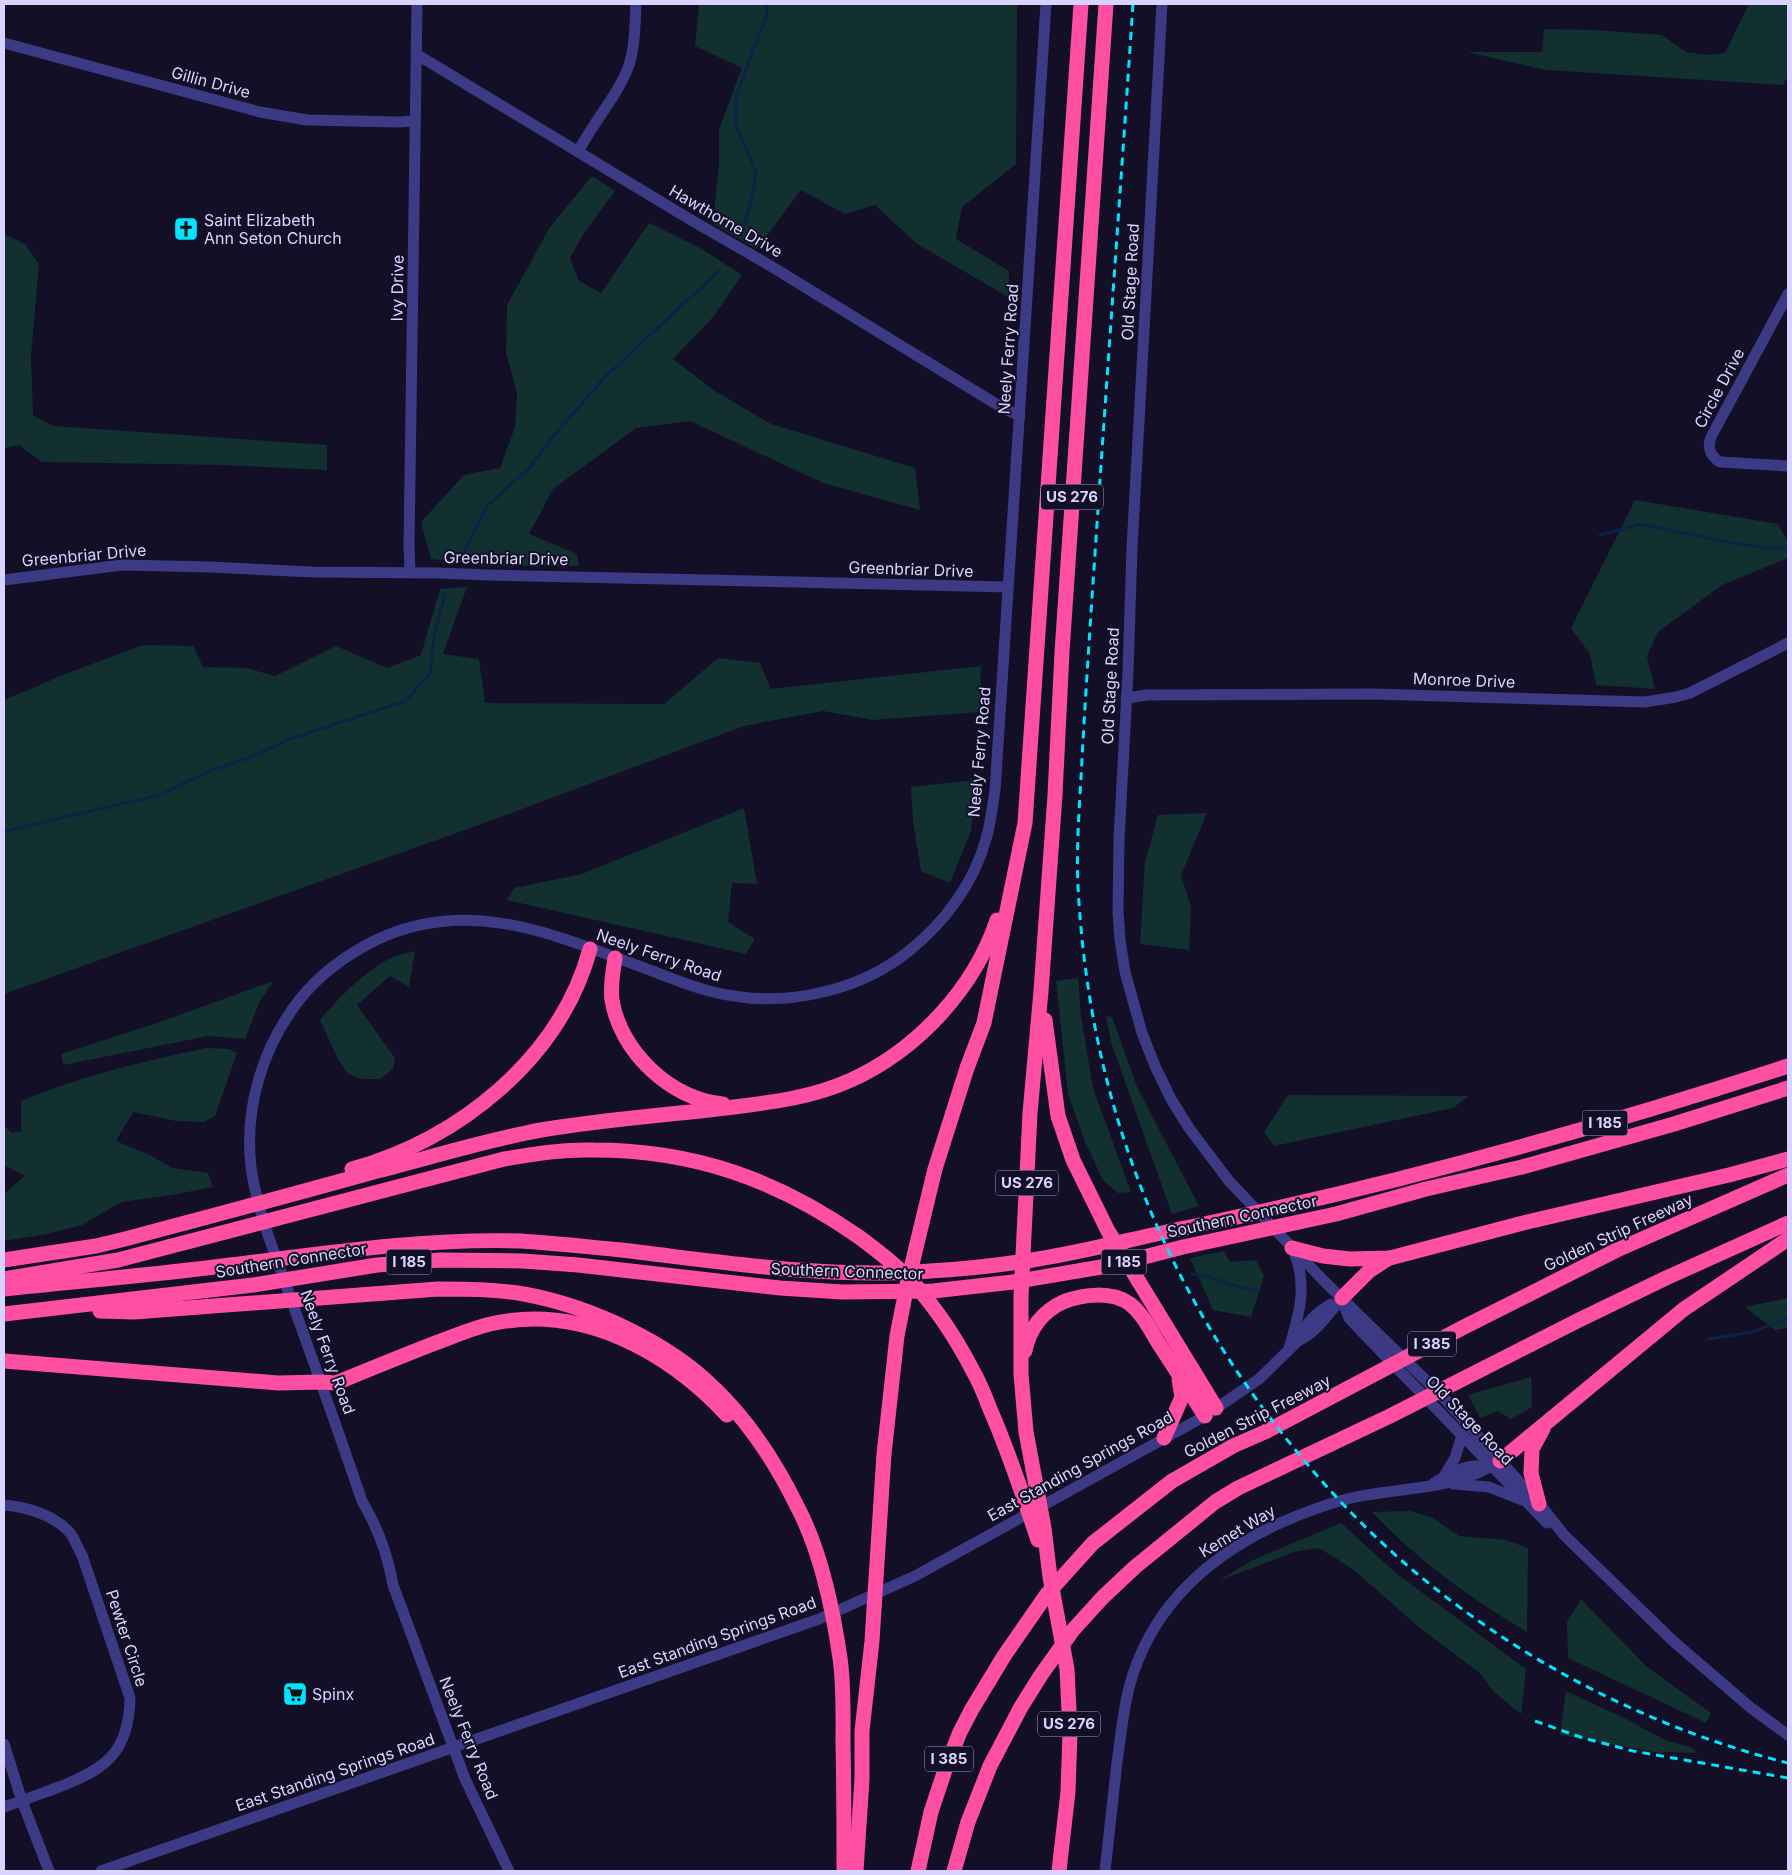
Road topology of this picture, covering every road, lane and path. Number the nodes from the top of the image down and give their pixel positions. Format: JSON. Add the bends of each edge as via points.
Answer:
{"nodes":[{"id":1,"x":416,"y":4,"type":"edge"},
{"id":2,"x":636,"y":4,"type":"edge"},
{"id":3,"x":1046,"y":4,"type":"edge"},
{"id":4,"x":1081,"y":4,"type":"edge"},
{"id":5,"x":1106,"y":4,"type":"edge"},
{"id":6,"x":1162,"y":4,"type":"edge"},
{"id":7,"x":4,"y":43,"type":"edge"},
{"id":8,"x":416,"y":54,"type":"junction"},
{"id":9,"x":415,"y":120,"type":"junction"},
{"id":10,"x":578,"y":152,"type":"junction"},
{"id":11,"x":1788,"y":294,"type":"edge"},
{"id":12,"x":1020,"y":416,"type":"junction"},
{"id":13,"x":1788,"y":466,"type":"edge"},
{"id":14,"x":410,"y":572,"type":"junction"},
{"id":15,"x":4,"y":580,"type":"edge"},
{"id":16,"x":1008,"y":587,"type":"junction"},
{"id":17,"x":1788,"y":643,"type":"edge"},
{"id":18,"x":1126,"y":698,"type":"junction"},
{"id":19,"x":1018,"y":856,"type":"junction"},
{"id":20,"x":590,"y":949,"type":"junction"},
{"id":21,"x":615,"y":958,"type":"junction"},
{"id":22,"x":1041,"y":991,"type":"junction"},
{"id":23,"x":1788,"y":1066,"type":"edge"},
{"id":24,"x":1788,"y":1088,"type":"edge"},
{"id":25,"x":755,"y":1104,"type":"junction"},
{"id":26,"x":1788,"y":1159,"type":"edge"},
{"id":27,"x":1788,"y":1175,"type":"edge"},
{"id":28,"x":1788,"y":1223,"type":"edge"},
{"id":29,"x":1788,"y":1239,"type":"edge"},
{"id":30,"x":1292,"y":1248,"type":"junction"},
{"id":31,"x":61,"y":1250,"type":"junction"},
{"id":32,"x":1390,"y":1258,"type":"junction"},
{"id":33,"x":4,"y":1260,"type":"edge"},
{"id":34,"x":4,"y":1279,"type":"edge"},
{"id":35,"x":4,"y":1289,"type":"edge"},
{"id":36,"x":1342,"y":1298,"type":"junction"},
{"id":37,"x":41,"y":1310,"type":"junction"},
{"id":38,"x":4,"y":1314,"type":"edge"},
{"id":39,"x":1289,"y":1351,"type":"junction"},
{"id":40,"x":4,"y":1361,"type":"edge"},
{"id":41,"x":1021,"y":1374,"type":"junction"},
{"id":42,"x":1179,"y":1375,"type":"junction"},
{"id":43,"x":322,"y":1382,"type":"junction"},
{"id":44,"x":1210,"y":1412,"type":"junction"},
{"id":45,"x":1547,"y":1422,"type":"junction"},
{"id":46,"x":1466,"y":1433,"type":"junction"},
{"id":47,"x":1164,"y":1438,"type":"junction"},
{"id":48,"x":1496,"y":1464,"type":"junction"},
{"id":49,"x":1444,"y":1481,"type":"junction"},
{"id":50,"x":783,"y":1482,"type":"junction"},
{"id":51,"x":1532,"y":1502,"type":"junction"},
{"id":52,"x":4,"y":1505,"type":"edge"},
{"id":53,"x":1050,"y":1577,"type":"junction"},
{"id":54,"x":1788,"y":1735,"type":"edge"},
{"id":55,"x":4,"y":1744,"type":"edge"},
{"id":56,"x":453,"y":1748,"type":"junction"},
{"id":57,"x":22,"y":1801,"type":"junction"},
{"id":58,"x":4,"y":1807,"type":"edge"},
{"id":59,"x":49,"y":1871,"type":"edge"},
{"id":60,"x":101,"y":1871,"type":"edge"},
{"id":61,"x":509,"y":1871,"type":"edge"},
{"id":62,"x":844,"y":1871,"type":"edge"},
{"id":63,"x":856,"y":1871,"type":"edge"},
{"id":64,"x":918,"y":1871,"type":"edge"},
{"id":65,"x":954,"y":1871,"type":"edge"},
{"id":66,"x":1059,"y":1871,"type":"edge"},
{"id":67,"x":1105,"y":1871,"type":"edge"}],
"edges":[{"from":1,"to":8,"type":"street","name":"Ivy Drive"},
{"from":2,"to":10,"type":"street","via":[[633,50],[628,66]]},
{"from":3,"to":12,"type":"street","name":"Neely Ferry Road"},
{"from":4,"to":19,"type":"highway","number":"US 276","via":[[1026,813]]},
{"from":5,"to":22,"type":"highway","number":"US 276"},
{"from":6,"to":18,"type":"street","name":"Old Stage Road"},
{"from":7,"to":9,"type":"street","name":"Gillin Drive","via":[[260,112],[306,120]]},
{"from":8,"to":9,"type":"street","name":"Ivy Drive"},
{"from":8,"to":10,"type":"street","name":"Hawthorne Drive"},
{"from":9,"to":14,"type":"street","name":"Ivy Drive"},
{"from":10,"to":12,"type":"street","name":"Hawthorne Drive"},
{"from":11,"to":13,"type":"street","name":"Circle Drive","via":[[1711,437],[1709,447],[1712,456],[1720,462]]},
{"from":12,"to":16,"type":"street","name":"Neely Ferry Road"},
{"from":14,"to":15,"type":"street","name":"Greenbriar Drive","via":[[122,565]]},
{"from":14,"to":16,"type":"street","name":"Greenbriar Drive"},
{"from":16,"to":21,"type":"street","name":"Neely Ferry Road","via":[[995,791],[986,840],[966,886],[933,930],[904,956],[872,974],[839,988],[787,998],[732,996],[696,988]]},
{"from":17,"to":18,"type":"street","name":"Monroe Drive","via":[[1690,692],[1645,702],[1372,694],[1147,695]]},
{"from":18,"to":30,"type":"street","name":"Old Stage Road","via":[[1118,912],[1124,964],[1142,1034],[1171,1099],[1189,1128],[1229,1181]]},
{"from":19,"to":25,"type":"highway","via":[[992,936],[965,983],[931,1025],[893,1057],[851,1080],[805,1096]]},
{"from":19,"to":63,"type":"highway","number":"US 276","via":[[984,1023],[935,1169],[898,1336],[884,1454],[872,1642],[862,1731]]},
{"from":20,"to":21,"type":"street","name":"Neely Ferry Road"},
{"from":20,"to":31,"type":"highway","via":[[572,998],[539,1047],[484,1103],[434,1135],[398,1153],[357,1167]]},
{"from":20,"to":43,"type":"street","name":"Neely Ferry Road","via":[[512,924],[474,919],[414,926],[362,947],[329,970],[303,996],[279,1030],[264,1062],[251,1121],[253,1182]]},
{"from":21,"to":25,"type":"highway","via":[[611,990],[614,1012],[646,1064],[686,1094],[715,1103]]},
{"from":22,"to":41,"type":"highway","number":"US 276","via":[[1030,1113],[1021,1296]]},
{"from":22,"to":44,"type":"highway","via":[[1058,1116],[1073,1160],[1108,1231]]},
{"from":23,"to":35,"type":"highway","name":"Southern Connector","number":"I 185","via":[[1604,1123],[1419,1174],[1298,1204],[1034,1260],[926,1272],[814,1271],[580,1246],[465,1241],[404,1244]]},
{"from":24,"to":37,"type":"highway","name":"Southern Connector","number":"I 185","via":[[1571,1154],[1336,1214],[1113,1264],[1013,1282],[889,1293],[780,1288],[523,1261],[440,1260],[376,1265],[253,1285]]},
{"from":25,"to":31,"type":"highway","via":[[538,1131],[130,1238]]},
{"from":26,"to":32,"type":"highway"},
{"from":27,"to":64,"type":"highway","name":"Golden Strip Freeway","number":"I 385","via":[[1617,1250],[1226,1450],[1172,1481],[1093,1543],[1047,1594],[972,1709],[948,1762],[931,1812]]},
{"from":28,"to":65,"type":"highway","number":"I 385","via":[[1598,1311],[1215,1502],[1103,1597],[1073,1630],[1041,1674],[986,1775]]},
{"from":29,"to":45,"type":"highway","via":[[1684,1309]]},
{"from":30,"to":32,"type":"highway","via":[[1350,1260]]},
{"from":30,"to":36,"type":"street","name":"Old Stage Road"},
{"from":30,"to":39,"type":"street","via":[[1302,1290],[1301,1308]]},
{"from":31,"to":33,"type":"highway"},
{"from":32,"to":36,"type":"highway","via":[[1370,1271]]},
{"from":34,"to":53,"type":"highway","via":[[118,1260],[461,1169],[547,1152],[637,1152],[682,1158],[726,1169],[776,1188],[829,1216],[916,1285],[974,1373],[1009,1453]]},
{"from":36,"to":39,"type":"street","name":"East Standing Springs Road","via":[[1315,1316]]},
{"from":36,"to":46,"type":"street","name":"Old Stage Road","via":[[1349,1318],[1361,1324],[1444,1398]]},
{"from":37,"to":38,"type":"highway","name":"Southern Connector","number":"I 185"},
{"from":37,"to":50,"type":"highway","via":[[134,1312],[438,1289],[481,1289],[523,1294],[566,1304],[608,1320],[650,1341],[687,1365],[744,1420]]},
{"from":39,"to":44,"type":"street","name":"East Standing Springs Road","via":[[1259,1379]]},
{"from":40,"to":43,"type":"highway","via":[[278,1383]]},
{"from":41,"to":42,"type":"highway","via":[[1028,1338],[1048,1310],[1077,1297],[1100,1294],[1129,1304],[1144,1320]]},
{"from":41,"to":53,"type":"highway","number":"US 276","via":[[1026,1432]]},
{"from":42,"to":44,"type":"highway"},
{"from":42,"to":47,"type":"highway","via":[[1182,1397]]},
{"from":43,"to":50,"type":"highway","via":[[336,1383],[494,1323],[541,1318],[572,1322],[619,1336],[654,1355],[689,1380],[756,1446]]},
{"from":43,"to":56,"type":"street","name":"Neely Ferry Road"},
{"from":44,"to":47,"type":"street","name":"East Standing Springs Road"},
{"from":45,"to":48,"type":"highway"},
{"from":45,"to":51,"type":"highway","via":[[1532,1449]]},
{"from":46,"to":48,"type":"street","name":"Old Stage Road"},
{"from":46,"to":49,"type":"street"},
{"from":47,"to":56,"type":"street","name":"East Standing Springs Road","via":[[915,1576],[819,1619]]},
{"from":48,"to":49,"type":"street","name":"Kemet Way","via":[[1476,1464],[1454,1471]]},
{"from":48,"to":51,"type":"street","name":"Old Stage Road"},
{"from":49,"to":51,"type":"street","via":[[1489,1487]]},
{"from":49,"to":67,"type":"street","name":"Kemet Way","via":[[1350,1498],[1302,1513],[1225,1554],[1182,1589],[1151,1634],[1130,1683]]},
{"from":50,"to":62,"type":"highway","via":[[798,1508],[826,1586],[840,1659]]},
{"from":51,"to":54,"type":"street","name":"Old Stage Road","via":[[1673,1641],[1751,1708]]},
{"from":52,"to":57,"type":"street","name":"Pewter Circle","via":[[31,1510],[55,1521],[70,1534],[82,1555],[130,1698],[127,1728],[111,1758],[80,1779]]},
{"from":53,"to":66,"type":"highway","number":"US 276","via":[[1067,1669],[1070,1732],[1068,1792]]},
{"from":55,"to":57,"type":"street"},
{"from":56,"to":60,"type":"street","name":"East Standing Springs Road"},
{"from":56,"to":61,"type":"street","name":"Neely Ferry Road"},
{"from":57,"to":58,"type":"street","name":"Pewter Circle"},
{"from":57,"to":59,"type":"street"}]}
